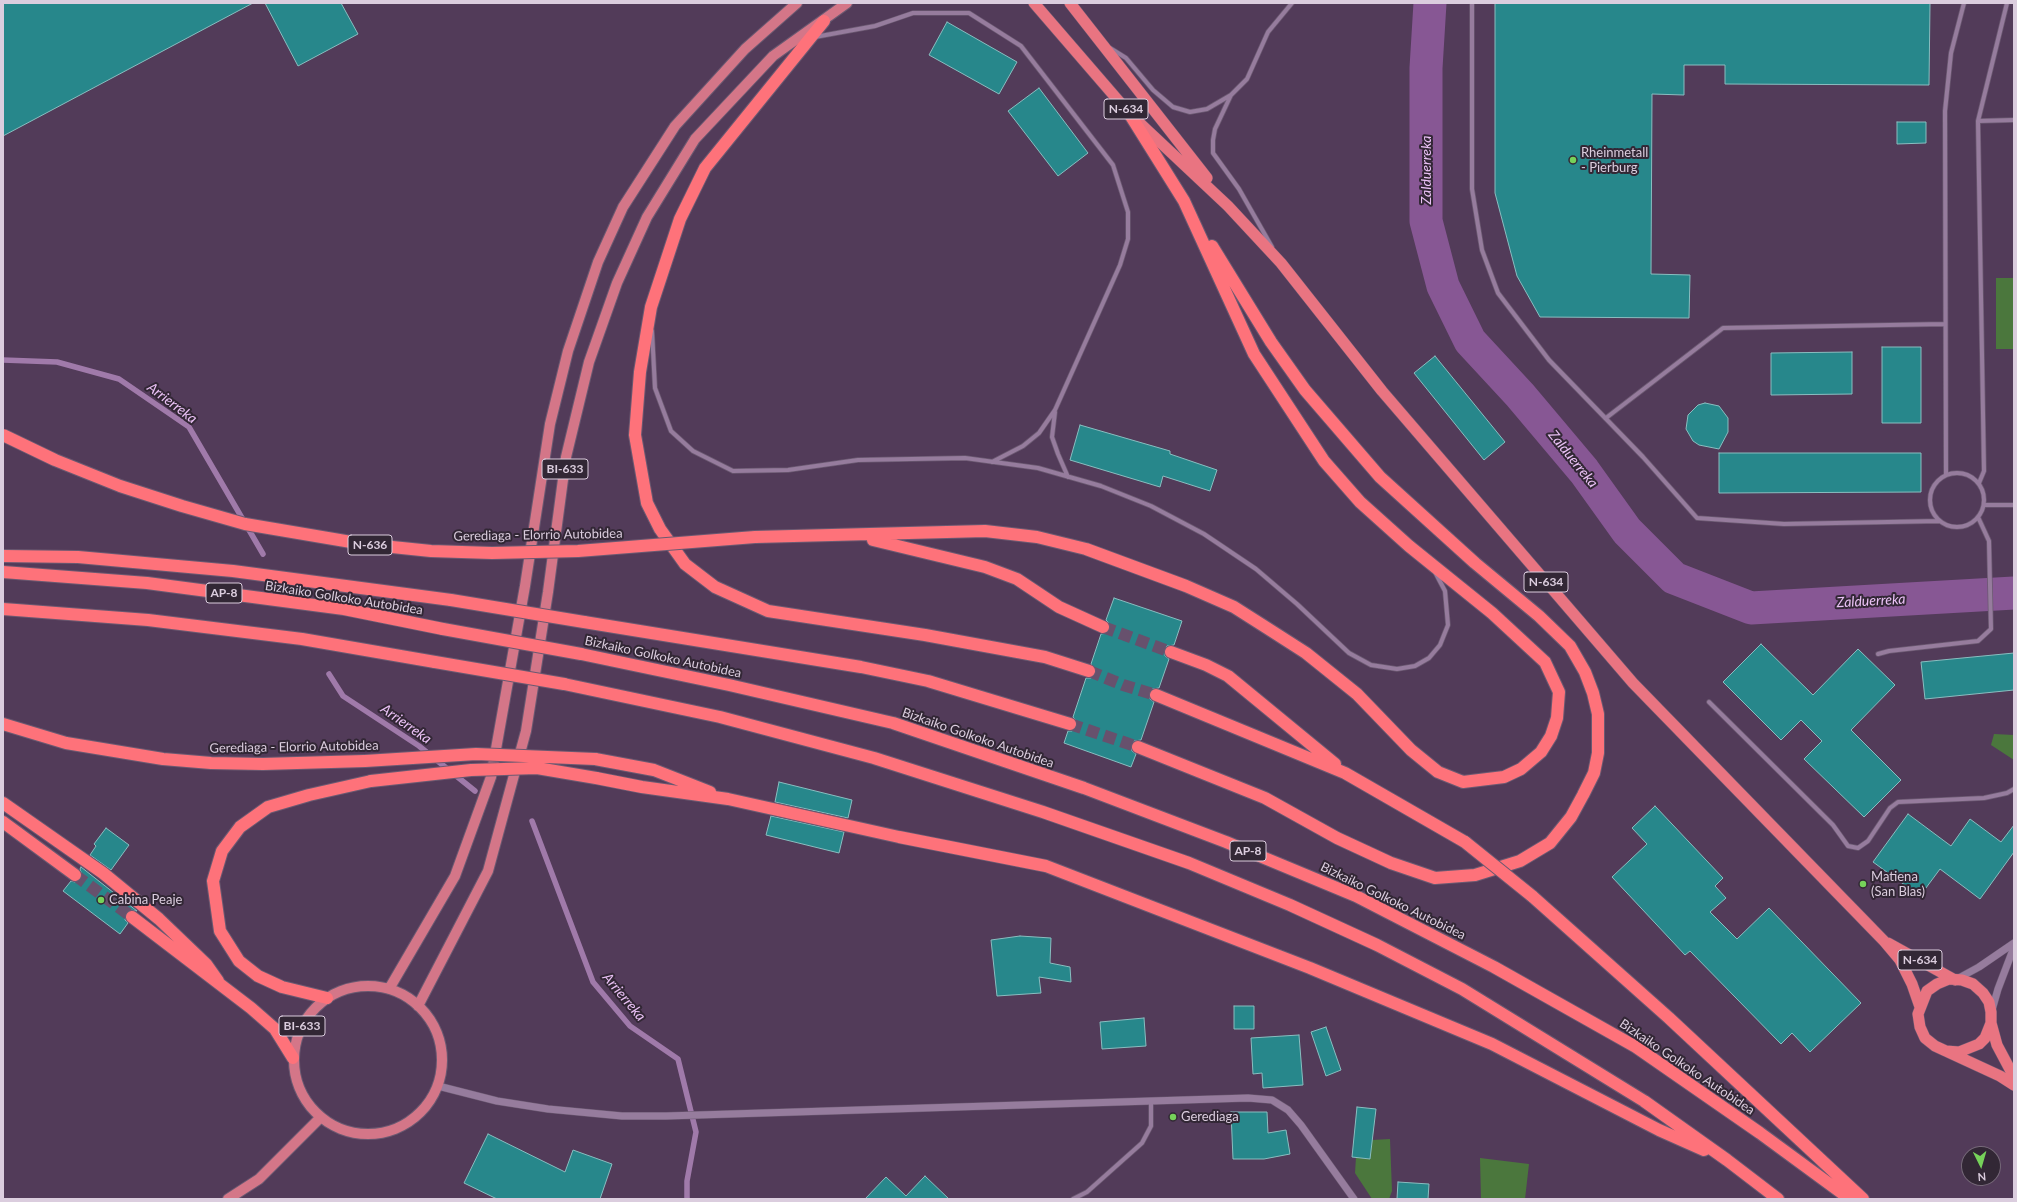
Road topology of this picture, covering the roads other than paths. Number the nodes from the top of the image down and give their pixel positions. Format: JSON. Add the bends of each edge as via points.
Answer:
{"nodes":[{"id":1,"x":797,"y":3,"type":"edge"},
{"id":2,"x":847,"y":3,"type":"edge"},
{"id":3,"x":1034,"y":3,"type":"edge"},
{"id":4,"x":1070,"y":3,"type":"edge"},
{"id":5,"x":1292,"y":3,"type":"edge"},
{"id":6,"x":1472,"y":3,"type":"edge"},
{"id":7,"x":1964,"y":3,"type":"edge"},
{"id":8,"x":2007,"y":3,"type":"edge"},
{"id":9,"x":824,"y":21,"type":"junction"},
{"id":10,"x":1098,"y":38,"type":"junction"},
{"id":11,"x":809,"y":39,"type":"junction"},
{"id":12,"x":1232,"y":95,"type":"junction"},
{"id":13,"x":1129,"y":113,"type":"junction"},
{"id":14,"x":2014,"y":120,"type":"edge"},
{"id":15,"x":1978,"y":121,"type":"junction"},
{"id":16,"x":1184,"y":201,"type":"junction"},
{"id":17,"x":1228,"y":206,"type":"junction"},
{"id":18,"x":1281,"y":263,"type":"junction"},
{"id":19,"x":651,"y":307,"type":"junction"},
{"id":20,"x":1946,"y":324,"type":"junction"},
{"id":21,"x":1055,"y":410,"type":"junction"},
{"id":22,"x":1606,"y":418,"type":"junction"},
{"id":23,"x":3,"y":435,"type":"edge"},
{"id":24,"x":992,"y":462,"type":"junction"},
{"id":25,"x":1946,"y":474,"type":"junction"},
{"id":26,"x":1068,"y":477,"type":"junction"},
{"id":27,"x":1979,"y":483,"type":"junction"},
{"id":28,"x":1984,"y":505,"type":"junction"},
{"id":29,"x":2014,"y":505,"type":"edge"},
{"id":30,"x":1978,"y":517,"type":"junction"},
{"id":31,"x":1940,"y":522,"type":"junction"},
{"id":32,"x":830,"y":535,"type":"junction"},
{"id":33,"x":3,"y":556,"type":"edge"},
{"id":34,"x":1432,"y":567,"type":"junction"},
{"id":35,"x":3,"y":572,"type":"edge"},
{"id":36,"x":3,"y":609,"type":"edge"},
{"id":37,"x":1103,"y":627,"type":"tunnel mouth"},
{"id":38,"x":1171,"y":652,"type":"tunnel mouth"},
{"id":39,"x":1878,"y":654,"type":"dead end"},
{"id":40,"x":1089,"y":671,"type":"tunnel mouth"},
{"id":41,"x":1156,"y":695,"type":"tunnel mouth"},
{"id":42,"x":1709,"y":702,"type":"dead end"},
{"id":43,"x":3,"y":724,"type":"edge"},
{"id":44,"x":1070,"y":724,"type":"tunnel mouth"},
{"id":45,"x":1138,"y":746,"type":"tunnel mouth"},
{"id":46,"x":1345,"y":773,"type":"junction"},
{"id":47,"x":2014,"y":789,"type":"edge"},
{"id":48,"x":728,"y":799,"type":"junction"},
{"id":49,"x":3,"y":803,"type":"edge"},
{"id":50,"x":3,"y":822,"type":"edge"},
{"id":51,"x":75,"y":875,"type":"tunnel mouth"},
{"id":52,"x":132,"y":917,"type":"tunnel mouth"},
{"id":53,"x":1884,"y":941,"type":"junction"},
{"id":54,"x":2014,"y":943,"type":"edge"},
{"id":55,"x":2014,"y":947,"type":"edge"},
{"id":56,"x":1956,"y":980,"type":"junction"},
{"id":57,"x":218,"y":981,"type":"junction"},
{"id":58,"x":389,"y":989,"type":"junction"},
{"id":59,"x":327,"y":998,"type":"junction"},
{"id":60,"x":418,"y":1006,"type":"junction"},
{"id":61,"x":1920,"y":1007,"type":"junction"},
{"id":62,"x":1991,"y":1017,"type":"junction"},
{"id":63,"x":1946,"y":1051,"type":"junction"},
{"id":64,"x":293,"y":1058,"type":"junction"},
{"id":65,"x":2014,"y":1077,"type":"edge"},
{"id":66,"x":2014,"y":1085,"type":"edge"},
{"id":67,"x":438,"y":1086,"type":"junction"},
{"id":68,"x":1151,"y":1101,"type":"junction"},
{"id":69,"x":320,"y":1118,"type":"junction"},
{"id":70,"x":1727,"y":1160,"type":"junction"},
{"id":71,"x":228,"y":1199,"type":"edge"},
{"id":72,"x":1073,"y":1199,"type":"edge"},
{"id":73,"x":1354,"y":1199,"type":"edge"},
{"id":74,"x":1778,"y":1199,"type":"edge"},
{"id":75,"x":1850,"y":1199,"type":"edge"},
{"id":76,"x":1863,"y":1199,"type":"edge"}],
"edges":[{"from":1,"to":58,"type":"main road","number":"BI-633","via":[[745,49],[675,126],[623,207],[598,262],[568,351],[550,424],[525,586],[491,777],[455,876]]},
{"from":2,"to":9,"type":"main road","number":"BI-633"},
{"from":3,"to":13,"type":"highway","number":"N-634"},
{"from":4,"to":10,"type":"highway","number":"N-634"},
{"from":5,"to":12,"type":"street","via":[[1268,32],[1247,79]]},
{"from":6,"to":22,"type":"street","via":[[1472,190],[1482,250],[1498,292],[1550,360]]},
{"from":7,"to":20,"type":"street","via":[[1951,53],[1945,111]]},
{"from":8,"to":15,"type":"street"},
{"from":9,"to":11,"type":"highway"},
{"from":9,"to":60,"type":"main road","number":"BI-633","via":[[774,56],[695,139],[647,217],[617,283],[589,362],[566,457],[526,731],[488,871]]},
{"from":10,"to":12,"type":"street","via":[[1126,58],[1173,107],[1190,112],[1206,109]]},
{"from":10,"to":17,"type":"highway","number":"N-634"},
{"from":11,"to":19,"type":"highway","via":[[705,168],[680,219]]},
{"from":11,"to":21,"type":"street","via":[[875,26],[913,13],[969,13],[1021,46],[1113,165],[1128,212],[1128,239],[1120,265]]},
{"from":12,"to":18,"type":"street","via":[[1215,129],[1213,153],[1239,189]]},
{"from":13,"to":16,"type":"highway"},
{"from":13,"to":17,"type":"highway","number":"N-634"},
{"from":14,"to":15,"type":"street"},
{"from":15,"to":27,"type":"street","via":[[1984,471]]},
{"from":16,"to":34,"type":"highway","via":[[1254,354],[1324,461],[1360,502]]},
{"from":16,"to":45,"type":"highway","via":[[1271,342],[1310,396],[1380,476],[1570,646],[1594,693],[1598,714],[1598,746],[1594,773],[1571,817],[1550,843],[1520,861],[1475,875],[1435,878],[1391,863],[1338,838],[1265,798]]},
{"from":17,"to":18,"type":"highway","number":"N-634"},
{"from":18,"to":53,"type":"highway","number":"N-634","via":[[1382,391],[1633,683]]},
{"from":19,"to":24,"type":"street","via":[[655,388],[671,431],[693,451],[733,470],[788,470],[858,460],[965,458]]},
{"from":19,"to":40,"type":"highway","via":[[640,372],[635,435],[647,503],[660,529],[685,564],[715,586],[768,611],[1038,655]]},
{"from":20,"to":22,"type":"street","via":[[1723,328]]},
{"from":20,"to":25,"type":"street"},
{"from":21,"to":24,"type":"street","via":[[1039,433],[1023,446]]},
{"from":21,"to":26,"type":"street","via":[[1052,437]]},
{"from":22,"to":31,"type":"street","via":[[1697,518],[1784,524]]},
{"from":23,"to":32,"type":"highway","name":"Gerediaga - Elorrio Autobidea","number":"N-636","bridge":true,"via":[[55,460],[120,486],[182,506],[245,524],[363,544],[431,550],[578,551],[755,537]]},
{"from":24,"to":26,"type":"street","via":[[1038,468]]},
{"from":25,"to":27,"type":"street","via":[[1964,473]]},
{"from":25,"to":31,"type":"street","via":[[1935,483],[1929,496],[1933,514]]},
{"from":26,"to":34,"type":"street","via":[[1101,486],[1151,506],[1204,534],[1256,569],[1349,653],[1371,665],[1397,669],[1415,666],[1429,658],[1440,645],[1448,625],[1448,608],[1445,591]]},
{"from":27,"to":28,"type":"street","via":[[1983,490]]},
{"from":28,"to":29,"type":"street"},
{"from":28,"to":30,"type":"street"},
{"from":30,"to":31,"type":"street","via":[[1964,527]]},
{"from":30,"to":39,"type":"street","via":[[1989,541],[1991,629],[1978,641],[1890,650]]},
{"from":32,"to":34,"type":"highway","via":[[985,531],[1037,537],[1093,552],[1186,586],[1234,607],[1267,628],[1306,654],[1357,694],[1411,750],[1438,772],[1462,782],[1504,777],[1521,769],[1541,752],[1551,736],[1557,718],[1559,692],[1545,662],[1492,613]]},
{"from":32,"to":37,"type":"highway","via":[[882,540],[985,567],[1017,579],[1059,607]]},
{"from":33,"to":44,"type":"highway","bridge":true,"via":[[78,557],[233,571],[451,600],[853,666],[920,680]]},
{"from":35,"to":75,"type":"highway","name":"Bizkaiko Golkoko Autobidea","number":"AP-8","bridge":true,"via":[[148,583],[344,609],[729,684],[893,723],[1084,788],[1226,842],[1356,896],[1494,967],[1636,1047]]},
{"from":36,"to":70,"type":"highway","number":"AP-8","bridge":true,"via":[[148,620],[279,636],[564,684],[720,716],[874,758],[1043,812],[1189,863],[1290,904],[1377,945],[1462,989],[1644,1101]]},
{"from":38,"to":46,"type":"highway","via":[[1228,676]]},
{"from":41,"to":46,"type":"highway"},
{"from":42,"to":47,"type":"street","via":[[1833,825],[1848,846],[1858,848],[1868,841],[1890,808],[1898,802],[1984,798]]},
{"from":43,"to":48,"type":"highway","name":"Gerediaga - Elorrio Autobidea","bridge":true,"via":[[66,743],[163,759],[212,763],[365,761],[476,754],[595,759],[654,770]]},
{"from":46,"to":76,"type":"highway","bridge":true,"via":[[1465,842],[1532,896],[1674,1023]]},
{"from":48,"to":59,"type":"highway","bridge":true,"via":[[642,788],[537,768],[471,770],[371,781],[309,794],[268,807],[240,828],[222,852],[213,881],[220,931],[239,961],[258,976],[282,987]]},
{"from":48,"to":70,"type":"highway","via":[[898,837],[1046,866],[1310,968],[1492,1044],[1659,1130]]},
{"from":49,"to":57,"type":"highway","via":[[103,873],[159,919],[206,964]]},
{"from":50,"to":51,"type":"highway"},
{"from":52,"to":57,"type":"highway"},
{"from":53,"to":56,"type":"highway","number":"N-634"},
{"from":53,"to":61,"type":"highway","number":"N-634","via":[[1900,960]]},
{"from":54,"to":56,"type":"street"},
{"from":55,"to":62,"type":"street","via":[[1998,989]]},
{"from":56,"to":61,"type":"highway","number":"N-634","via":[[1949,979],[1927,991]]},
{"from":56,"to":62,"type":"highway","number":"N-634","via":[[1973,984],[1984,993],[1989,1002]]},
{"from":57,"to":64,"type":"highway","via":[[275,1029]]},
{"from":58,"to":59,"type":"main road","number":"BI-633","via":[[368,986],[347,989]]},
{"from":58,"to":60,"type":"main road","number":"BI-633"},
{"from":59,"to":64,"type":"main road","number":"BI-633","via":[[313,1009],[303,1024],[296,1040]]},
{"from":60,"to":67,"type":"main road","number":"BI-633","via":[[432,1023],[440,1043],[442,1064]]},
{"from":61,"to":63,"type":"highway","number":"N-634","via":[[1920,1027],[1925,1038],[1934,1046]]},
{"from":62,"to":63,"type":"highway","via":[[1985,1038],[1979,1044],[1959,1052]]},
{"from":62,"to":65,"type":"highway","number":"N-634","via":[[1998,1044]]},
{"from":63,"to":66,"type":"highway","number":"N-634"},
{"from":64,"to":69,"type":"main road","number":"BI-633","via":[[296,1080],[305,1101]]},
{"from":67,"to":68,"type":"street","via":[[497,1101],[622,1116]]},
{"from":67,"to":69,"type":"main road","number":"BI-633","via":[[426,1106],[415,1117],[388,1132],[364,1135],[341,1130]]},
{"from":68,"to":72,"type":"street","via":[[1151,1126],[1142,1143],[1088,1192]]},
{"from":68,"to":73,"type":"street","via":[[1248,1098],[1272,1100],[1288,1110],[1297,1120]]},
{"from":69,"to":71,"type":"main road","via":[[258,1179]]},
{"from":70,"to":74,"type":"highway","number":"AP-8"}]}
